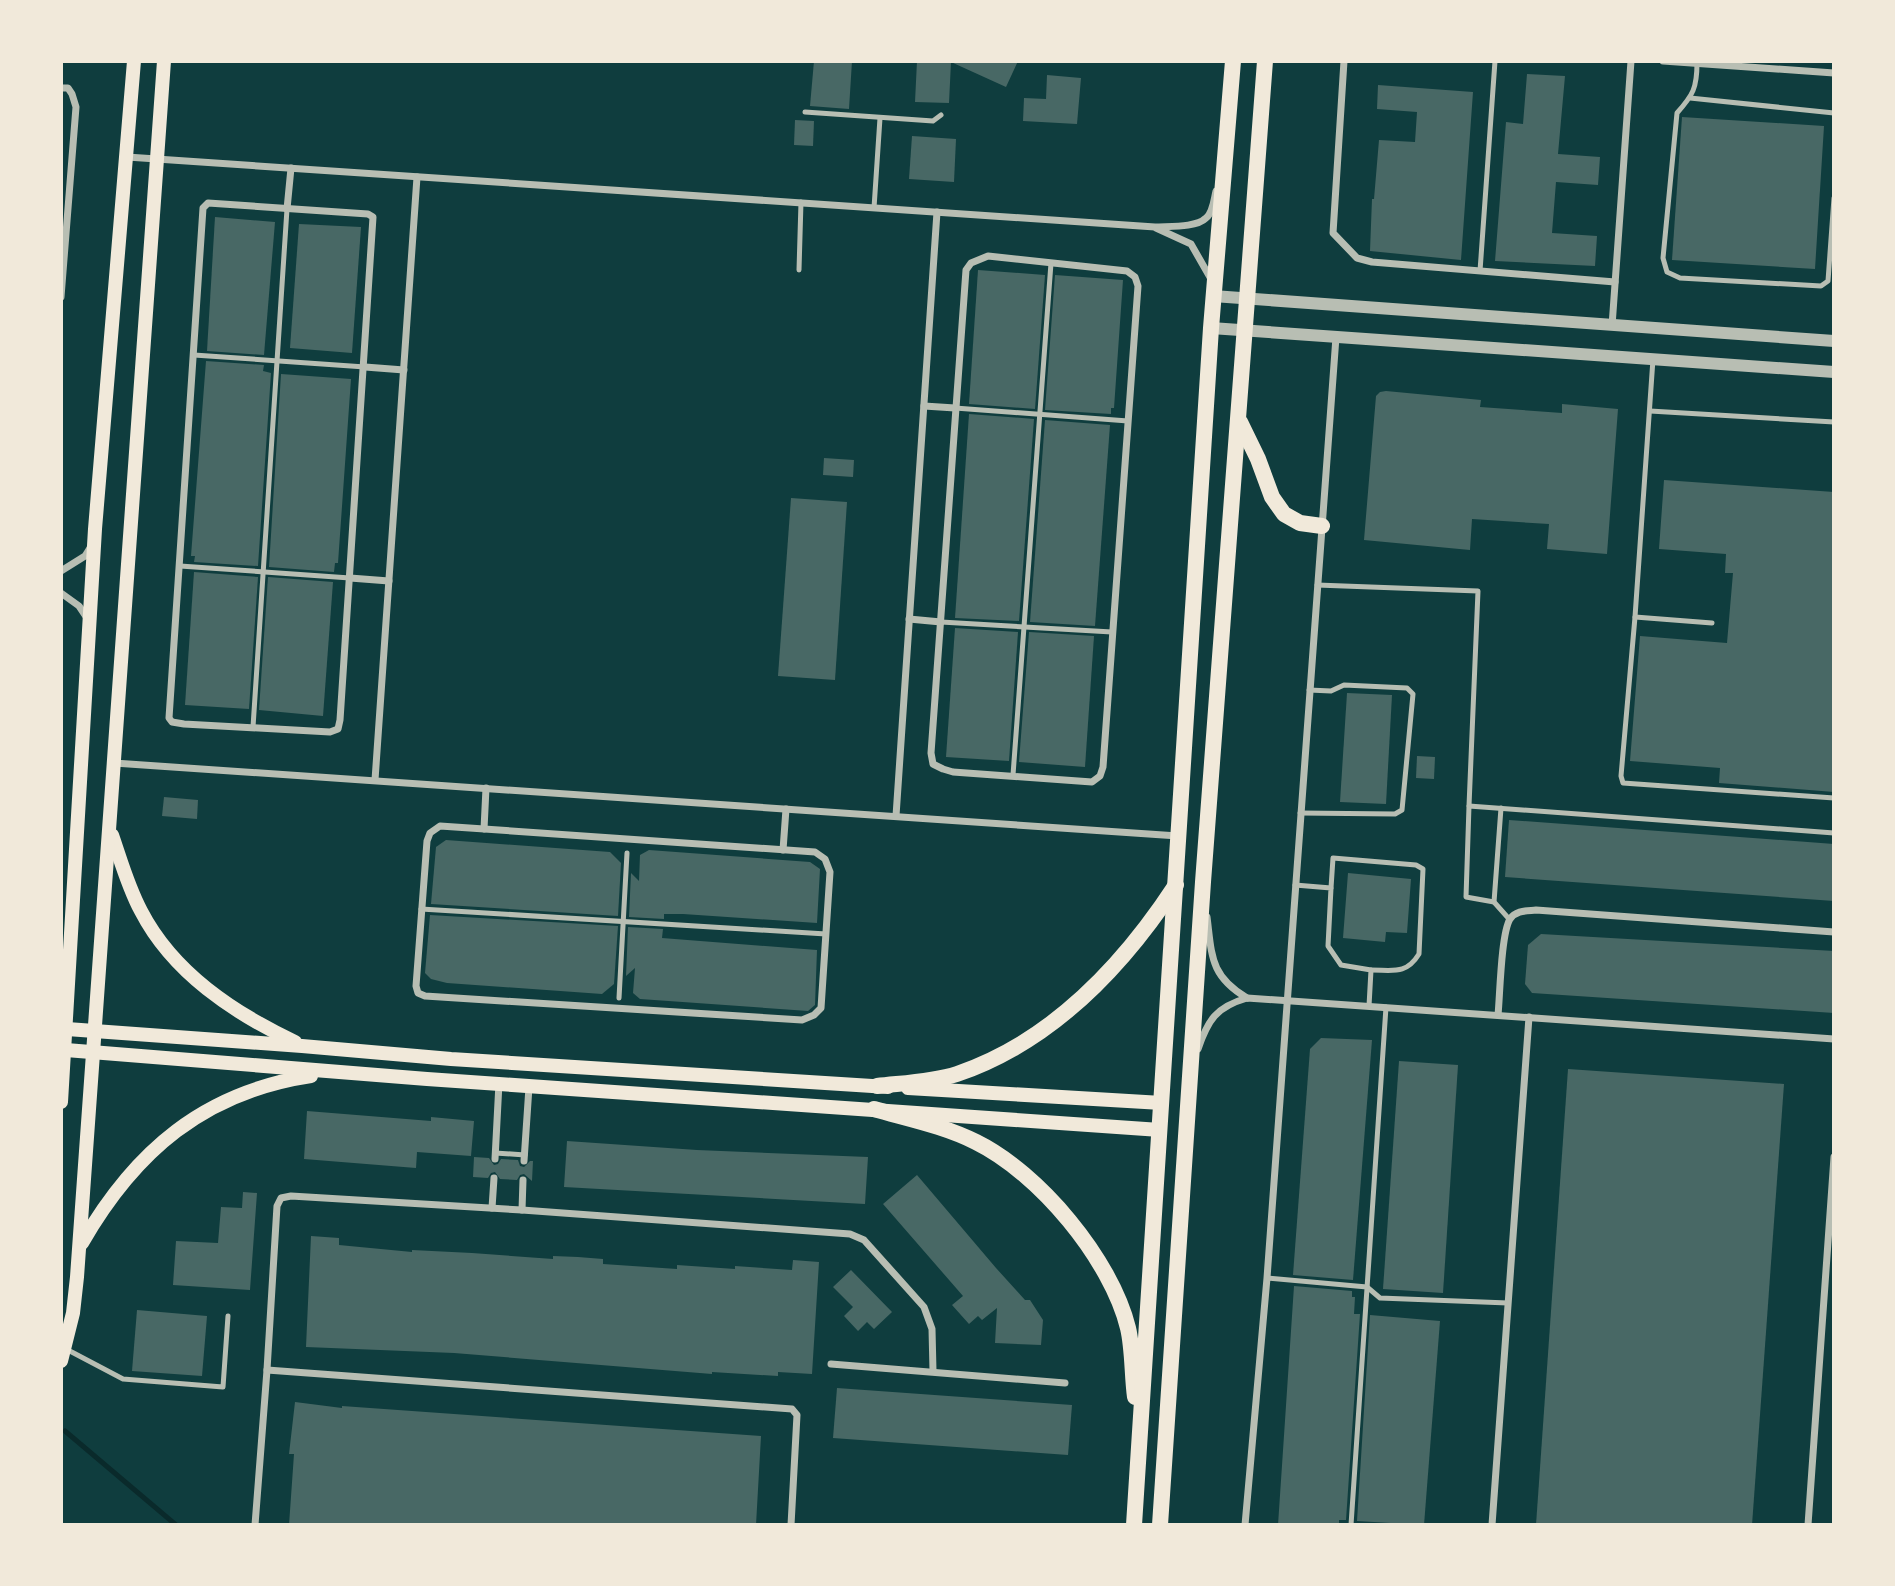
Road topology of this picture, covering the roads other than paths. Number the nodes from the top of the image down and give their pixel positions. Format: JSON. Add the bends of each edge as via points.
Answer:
{"nodes":[{"id":1,"x":134,"y":61,"type":"edge"},
{"id":2,"x":164,"y":61,"type":"edge"},
{"id":3,"x":1233,"y":61,"type":"edge"},
{"id":4,"x":1265,"y":61,"type":"edge"},
{"id":5,"x":1344,"y":61,"type":"edge"},
{"id":6,"x":1495,"y":61,"type":"edge"},
{"id":7,"x":1631,"y":61,"type":"edge"},
{"id":8,"x":1663,"y":61,"type":"edge"},
{"id":9,"x":1697,"y":64,"type":"junction"},
{"id":10,"x":1834,"y":73,"type":"edge"},
{"id":11,"x":65,"y":88,"type":"edge"},
{"id":12,"x":1690,"y":98,"type":"junction"},
{"id":13,"x":804,"y":112,"type":"dead end"},
{"id":14,"x":1834,"y":113,"type":"edge"},
{"id":15,"x":941,"y":115,"type":"dead end"},
{"id":16,"x":880,"y":118,"type":"junction"},
{"id":17,"x":127,"y":157,"type":"junction"},
{"id":18,"x":157,"y":159,"type":"junction"},
{"id":19,"x":1224,"y":163,"type":"junction"},
{"id":20,"x":291,"y":168,"type":"junction"},
{"id":21,"x":417,"y":177,"type":"junction"},
{"id":22,"x":1834,"y":198,"type":"edge"},
{"id":23,"x":801,"y":202,"type":"junction"},
{"id":24,"x":874,"y":208,"type":"junction"},
{"id":25,"x":288,"y":209,"type":"junction"},
{"id":26,"x":937,"y":212,"type":"junction"},
{"id":27,"x":1156,"y":227,"type":"junction"},
{"id":28,"x":1051,"y":263,"type":"junction"},
{"id":29,"x":799,"y":270,"type":"dead end"},
{"id":30,"x":1480,"y":271,"type":"junction"},
{"id":31,"x":1615,"y":282,"type":"junction"},
{"id":32,"x":62,"y":289,"type":"edge"},
{"id":33,"x":1213,"y":291,"type":"junction"},
{"id":34,"x":61,"y":298,"type":"edge"},
{"id":35,"x":1248,"y":300,"type":"junction"},
{"id":36,"x":1612,"y":326,"type":"junction"},
{"id":37,"x":1211,"y":328,"type":"junction"},
{"id":38,"x":1245,"y":330,"type":"junction"},
{"id":39,"x":1336,"y":337,"type":"junction"},
{"id":40,"x":1834,"y":341,"type":"edge"},
{"id":41,"x":194,"y":355,"type":"junction"},
{"id":42,"x":1653,"y":359,"type":"junction"},
{"id":43,"x":277,"y":361,"type":"junction"},
{"id":44,"x":365,"y":367,"type":"junction"},
{"id":45,"x":404,"y":370,"type":"junction"},
{"id":46,"x":1834,"y":372,"type":"edge"},
{"id":47,"x":924,"y":406,"type":"junction"},
{"id":48,"x":955,"y":408,"type":"junction"},
{"id":49,"x":1650,"y":411,"type":"junction"},
{"id":50,"x":1040,"y":415,"type":"junction"},
{"id":51,"x":1239,"y":420,"type":"junction"},
{"id":52,"x":1128,"y":421,"type":"junction"},
{"id":53,"x":1834,"y":422,"type":"edge"},
{"id":54,"x":1322,"y":526,"type":"junction"},
{"id":55,"x":95,"y":529,"type":"junction"},
{"id":56,"x":180,"y":566,"type":"junction"},
{"id":57,"x":61,"y":571,"type":"edge"},
{"id":58,"x":264,"y":572,"type":"junction"},
{"id":59,"x":350,"y":578,"type":"junction"},
{"id":60,"x":389,"y":581,"type":"junction"},
{"id":61,"x":1317,"y":584,"type":"junction"},
{"id":62,"x":61,"y":593,"type":"edge"},
{"id":63,"x":1635,"y":617,"type":"junction"},
{"id":64,"x":909,"y":619,"type":"junction"},
{"id":65,"x":941,"y":622,"type":"junction"},
{"id":66,"x":1712,"y":623,"type":"dead end"},
{"id":67,"x":91,"y":624,"type":"junction"},
{"id":68,"x":1024,"y":627,"type":"junction"},
{"id":69,"x":1112,"y":632,"type":"junction"},
{"id":70,"x":1309,"y":690,"type":"junction"},
{"id":71,"x":253,"y":727,"type":"junction"},
{"id":72,"x":114,"y":763,"type":"junction"},
{"id":73,"x":1013,"y":775,"type":"junction"},
{"id":74,"x":375,"y":780,"type":"junction"},
{"id":75,"x":486,"y":788,"type":"junction"},
{"id":76,"x":1834,"y":798,"type":"edge"},
{"id":77,"x":1469,"y":806,"type":"junction"},
{"id":78,"x":1501,"y":808,"type":"junction"},
{"id":79,"x":786,"y":809,"type":"junction"},
{"id":80,"x":1300,"y":813,"type":"junction"},
{"id":81,"x":896,"y":816,"type":"junction"},
{"id":82,"x":109,"y":827,"type":"junction"},
{"id":83,"x":484,"y":829,"type":"junction"},
{"id":84,"x":1834,"y":833,"type":"edge"},
{"id":85,"x":1179,"y":836,"type":"junction"},
{"id":86,"x":783,"y":850,"type":"junction"},
{"id":87,"x":627,"y":853,"type":"dead end"},
{"id":88,"x":1203,"y":882,"type":"junction"},
{"id":89,"x":1176,"y":884,"type":"junction"},
{"id":90,"x":1295,"y":885,"type":"junction"},
{"id":91,"x":1331,"y":888,"type":"junction"},
{"id":92,"x":1494,"y":902,"type":"junction"},
{"id":93,"x":421,"y":909,"type":"junction"},
{"id":94,"x":1510,"y":920,"type":"junction"},
{"id":95,"x":623,"y":922,"type":"junction"},
{"id":96,"x":1834,"y":932,"type":"edge"},
{"id":97,"x":826,"y":934,"type":"junction"},
{"id":98,"x":1371,"y":970,"type":"junction"},
{"id":99,"x":619,"y":998,"type":"dead end"},
{"id":100,"x":1247,"y":998,"type":"junction"},
{"id":101,"x":1286,"y":1000,"type":"junction"},
{"id":102,"x":1369,"y":1006,"type":"junction"},
{"id":103,"x":1386,"y":1007,"type":"junction"},
{"id":104,"x":1498,"y":1015,"type":"junction"},
{"id":105,"x":1529,"y":1017,"type":"junction"},
{"id":106,"x":67,"y":1029,"type":"junction"},
{"id":107,"x":95,"y":1031,"type":"junction"},
{"id":108,"x":1834,"y":1039,"type":"edge"},
{"id":109,"x":302,"y":1046,"type":"junction"},
{"id":110,"x":66,"y":1050,"type":"junction"},
{"id":111,"x":93,"y":1052,"type":"junction"},
{"id":112,"x":1190,"y":1070,"type":"junction"},
{"id":113,"x":337,"y":1072,"type":"junction"},
{"id":114,"x":499,"y":1083,"type":"junction"},
{"id":115,"x":529,"y":1086,"type":"junction"},
{"id":116,"x":877,"y":1086,"type":"junction"},
{"id":117,"x":61,"y":1102,"type":"edge"},
{"id":118,"x":1162,"y":1103,"type":"junction"},
{"id":119,"x":874,"y":1109,"type":"junction"},
{"id":120,"x":1160,"y":1130,"type":"junction"},
{"id":121,"x":495,"y":1156,"type":"joint"},
{"id":122,"x":1834,"y":1157,"type":"edge"},
{"id":123,"x":525,"y":1158,"type":"joint"},
{"id":124,"x":494,"y":1178,"type":"dead end"},
{"id":125,"x":523,"y":1180,"type":"dead end"},
{"id":126,"x":492,"y":1208,"type":"junction"},
{"id":127,"x":522,"y":1210,"type":"junction"},
{"id":128,"x":79,"y":1248,"type":"junction"},
{"id":129,"x":1830,"y":1271,"type":"edge"},
{"id":130,"x":1266,"y":1278,"type":"junction"},
{"id":131,"x":1367,"y":1287,"type":"junction"},
{"id":132,"x":1508,"y":1303,"type":"junction"},
{"id":133,"x":228,"y":1316,"type":"dead end"},
{"id":134,"x":64,"y":1355,"type":"edge"},
{"id":135,"x":831,"y":1364,"type":"dead end"},
{"id":136,"x":267,"y":1370,"type":"junction"},
{"id":137,"x":933,"y":1371,"type":"junction"},
{"id":138,"x":1065,"y":1383,"type":"dead end"},
{"id":139,"x":1140,"y":1441,"type":"junction"},
{"id":140,"x":1247,"y":1507,"type":"junction"},
{"id":141,"x":255,"y":1525,"type":"edge"},
{"id":142,"x":790,"y":1525,"type":"edge"},
{"id":143,"x":1134,"y":1525,"type":"edge"},
{"id":144,"x":1160,"y":1525,"type":"edge"},
{"id":145,"x":1245,"y":1525,"type":"edge"},
{"id":146,"x":1252,"y":1525,"type":"edge"},
{"id":147,"x":1351,"y":1525,"type":"edge"},
{"id":148,"x":1492,"y":1525,"type":"edge"},
{"id":149,"x":1808,"y":1525,"type":"edge"}],
"edges":[{"from":1,"to":17,"type":"main road"},
{"from":2,"to":18,"type":"main road"},
{"from":3,"to":19,"type":"main road"},
{"from":4,"to":35,"type":"main road"},
{"from":5,"to":30,"type":"street","via":[[1333,233],[1357,258],[1372,262]]},
{"from":6,"to":30,"type":"lane"},
{"from":7,"to":31,"type":"street"},
{"from":8,"to":9,"type":"street"},
{"from":9,"to":10,"type":"street"},
{"from":9,"to":12,"type":"lane","via":[[1697,83]]},
{"from":11,"to":32,"type":"street","via":[[76,107]]},
{"from":12,"to":14,"type":"lane"},
{"from":12,"to":22,"type":"lane","via":[[1677,113],[1663,258],[1667,272],[1680,278],[1821,286],[1828,281]]},
{"from":13,"to":16,"type":"lane"},
{"from":15,"to":16,"type":"lane","via":[[933,121]]},
{"from":16,"to":24,"type":"lane"},
{"from":17,"to":18,"type":"street"},
{"from":17,"to":55,"type":"main road"},
{"from":18,"to":20,"type":"street"},
{"from":18,"to":72,"type":"main road"},
{"from":19,"to":27,"type":"street","via":[[1205,220]]},
{"from":19,"to":33,"type":"main road"},
{"from":20,"to":21,"type":"street"},
{"from":20,"to":25,"type":"street"},
{"from":21,"to":23,"type":"street"},
{"from":21,"to":45,"type":"street"},
{"from":23,"to":24,"type":"street"},
{"from":23,"to":29,"type":"lane"},
{"from":24,"to":26,"type":"street"},
{"from":25,"to":41,"type":"street","via":[[213,203],[203,208]]},
{"from":25,"to":43,"type":"lane"},
{"from":25,"to":44,"type":"street","via":[[372,215]]},
{"from":26,"to":27,"type":"street"},
{"from":26,"to":47,"type":"street"},
{"from":27,"to":33,"type":"street","via":[[1191,244]]},
{"from":28,"to":48,"type":"street","via":[[988,256],[971,263],[966,271]]},
{"from":28,"to":50,"type":"lane"},
{"from":28,"to":52,"type":"street","via":[[1127,271],[1135,277]]},
{"from":30,"to":31,"type":"street"},
{"from":31,"to":36,"type":"street"},
{"from":32,"to":34,"type":"street"},
{"from":33,"to":35,"type":"street"},
{"from":33,"to":37,"type":"main road"},
{"from":35,"to":36,"type":"street"},
{"from":35,"to":38,"type":"main road"},
{"from":36,"to":40,"type":"street"},
{"from":37,"to":38,"type":"street"},
{"from":37,"to":85,"type":"main road"},
{"from":38,"to":39,"type":"street"},
{"from":38,"to":51,"type":"main road"},
{"from":39,"to":42,"type":"street"},
{"from":39,"to":54,"type":"street"},
{"from":41,"to":43,"type":"lane"},
{"from":41,"to":56,"type":"street"},
{"from":42,"to":46,"type":"street"},
{"from":42,"to":49,"type":"lane"},
{"from":43,"to":44,"type":"lane"},
{"from":43,"to":58,"type":"lane"},
{"from":44,"to":45,"type":"street"},
{"from":44,"to":59,"type":"street"},
{"from":45,"to":60,"type":"street"},
{"from":47,"to":48,"type":"street"},
{"from":47,"to":64,"type":"street"},
{"from":48,"to":50,"type":"lane"},
{"from":48,"to":65,"type":"street"},
{"from":49,"to":53,"type":"lane"},
{"from":49,"to":63,"type":"lane"},
{"from":50,"to":52,"type":"lane"},
{"from":50,"to":68,"type":"lane"},
{"from":51,"to":54,"type":"main road","via":[[1284,514],[1300,523]]},
{"from":51,"to":88,"type":"main road"},
{"from":52,"to":69,"type":"street"},
{"from":54,"to":61,"type":"street"},
{"from":55,"to":57,"type":"street","via":[[85,556]]},
{"from":55,"to":67,"type":"main road"},
{"from":56,"to":58,"type":"lane"},
{"from":56,"to":71,"type":"street","via":[[169,718],[184,724]]},
{"from":58,"to":59,"type":"lane"},
{"from":58,"to":71,"type":"lane"},
{"from":59,"to":60,"type":"street"},
{"from":59,"to":71,"type":"street","via":[[338,729]]},
{"from":60,"to":74,"type":"street"},
{"from":61,"to":70,"type":"street"},
{"from":61,"to":77,"type":"lane","via":[[1478,591]]},
{"from":62,"to":67,"type":"street","via":[[79,606]]},
{"from":63,"to":66,"type":"lane"},
{"from":63,"to":76,"type":"lane","via":[[1623,783]]},
{"from":64,"to":65,"type":"street"},
{"from":64,"to":81,"type":"street"},
{"from":65,"to":68,"type":"lane"},
{"from":65,"to":73,"type":"street","via":[[933,764],[953,772]]},
{"from":67,"to":106,"type":"main road"},
{"from":68,"to":69,"type":"lane"},
{"from":68,"to":73,"type":"lane"},
{"from":69,"to":73,"type":"street","via":[[1100,776],[1092,782]]},
{"from":70,"to":80,"type":"street"},
{"from":70,"to":80,"type":"lane","via":[[1331,691],[1344,685],[1407,688],[1413,694],[1402,810],[1395,814]]},
{"from":72,"to":74,"type":"street"},
{"from":72,"to":82,"type":"main road"},
{"from":74,"to":75,"type":"street"},
{"from":75,"to":79,"type":"street"},
{"from":75,"to":83,"type":"street"},
{"from":77,"to":78,"type":"lane"},
{"from":77,"to":92,"type":"lane","via":[[1466,897]]},
{"from":78,"to":84,"type":"lane"},
{"from":78,"to":92,"type":"lane"},
{"from":79,"to":81,"type":"street"},
{"from":79,"to":86,"type":"street"},
{"from":80,"to":90,"type":"street"},
{"from":81,"to":85,"type":"street"},
{"from":82,"to":107,"type":"main road"},
{"from":82,"to":109,"type":"main road","via":[[142,914],[163,945],[228,1006]]},
{"from":83,"to":86,"type":"street"},
{"from":83,"to":93,"type":"street","via":[[440,826],[430,833]]},
{"from":85,"to":89,"type":"main road"},
{"from":86,"to":97,"type":"street","via":[[815,852],[825,859],[830,872]]},
{"from":87,"to":95,"type":"lane"},
{"from":88,"to":100,"type":"street","via":[[1221,979]]},
{"from":88,"to":112,"type":"main road"},
{"from":89,"to":116,"type":"main road","via":[[1141,935],[1103,977],[1038,1032],[954,1075]]},
{"from":89,"to":118,"type":"main road"},
{"from":90,"to":91,"type":"lane"},
{"from":90,"to":101,"type":"street"},
{"from":91,"to":98,"type":"lane","via":[[1328,946],[1341,965]]},
{"from":91,"to":98,"type":"lane","via":[[1333,858],[1423,869],[1419,954],[1403,970]]},
{"from":92,"to":94,"type":"lane"},
{"from":93,"to":95,"type":"lane"},
{"from":93,"to":97,"type":"street","via":[[416,986],[425,996],[662,1012],[802,1020],[814,1016],[821,1008]]},
{"from":94,"to":96,"type":"street","via":[[1518,912],[1536,910]]},
{"from":94,"to":104,"type":"street"},
{"from":95,"to":97,"type":"lane"},
{"from":95,"to":99,"type":"lane"},
{"from":98,"to":102,"type":"lane"},
{"from":100,"to":101,"type":"street"},
{"from":100,"to":112,"type":"street","via":[[1229,1003],[1212,1017]]},
{"from":101,"to":102,"type":"street"},
{"from":101,"to":130,"type":"street"},
{"from":102,"to":103,"type":"street"},
{"from":103,"to":104,"type":"street"},
{"from":103,"to":131,"type":"lane"},
{"from":104,"to":105,"type":"street"},
{"from":105,"to":108,"type":"street"},
{"from":105,"to":132,"type":"street"},
{"from":106,"to":107,"type":"main road"},
{"from":106,"to":110,"type":"main road"},
{"from":107,"to":109,"type":"main road"},
{"from":107,"to":111,"type":"main road"},
{"from":109,"to":116,"type":"main road"},
{"from":110,"to":111,"type":"main road"},
{"from":110,"to":117,"type":"main road"},
{"from":111,"to":113,"type":"main road"},
{"from":111,"to":128,"type":"main road"},
{"from":112,"to":144,"type":"main road"},
{"from":113,"to":114,"type":"main road"},
{"from":113,"to":128,"type":"main road","via":[[284,1080],[243,1093],[186,1124],[132,1170]]},
{"from":114,"to":115,"type":"main road"},
{"from":114,"to":121,"type":"street"},
{"from":115,"to":119,"type":"main road"},
{"from":115,"to":123,"type":"street"},
{"from":116,"to":118,"type":"main road"},
{"from":118,"to":120,"type":"main road"},
{"from":119,"to":120,"type":"main road"},
{"from":119,"to":139,"type":"main road","via":[[978,1143],[1031,1180],[1061,1211],[1091,1251],[1124,1313]]},
{"from":120,"to":139,"type":"main road"},
{"from":121,"to":123,"type":"lane"},
{"from":122,"to":129,"type":"street"},
{"from":124,"to":126,"type":"street"},
{"from":125,"to":127,"type":"street"},
{"from":126,"to":127,"type":"street"},
{"from":126,"to":136,"type":"street","via":[[281,1198]]},
{"from":127,"to":137,"type":"street","via":[[850,1234],[864,1240],[924,1307],[932,1329]]},
{"from":128,"to":134,"type":"main road"},
{"from":129,"to":149,"type":"street"},
{"from":130,"to":131,"type":"lane"},
{"from":130,"to":140,"type":"street"},
{"from":131,"to":132,"type":"lane","via":[[1380,1298]]},
{"from":131,"to":147,"type":"lane"},
{"from":132,"to":148,"type":"street"},
{"from":133,"to":134,"type":"lane","via":[[223,1387],[123,1379]]},
{"from":135,"to":137,"type":"street"},
{"from":136,"to":141,"type":"street"},
{"from":136,"to":142,"type":"street","via":[[792,1409],[797,1415]]},
{"from":137,"to":138,"type":"street"},
{"from":139,"to":143,"type":"main road"},
{"from":140,"to":145,"type":"street"},
{"from":140,"to":146,"type":"street"}]}
